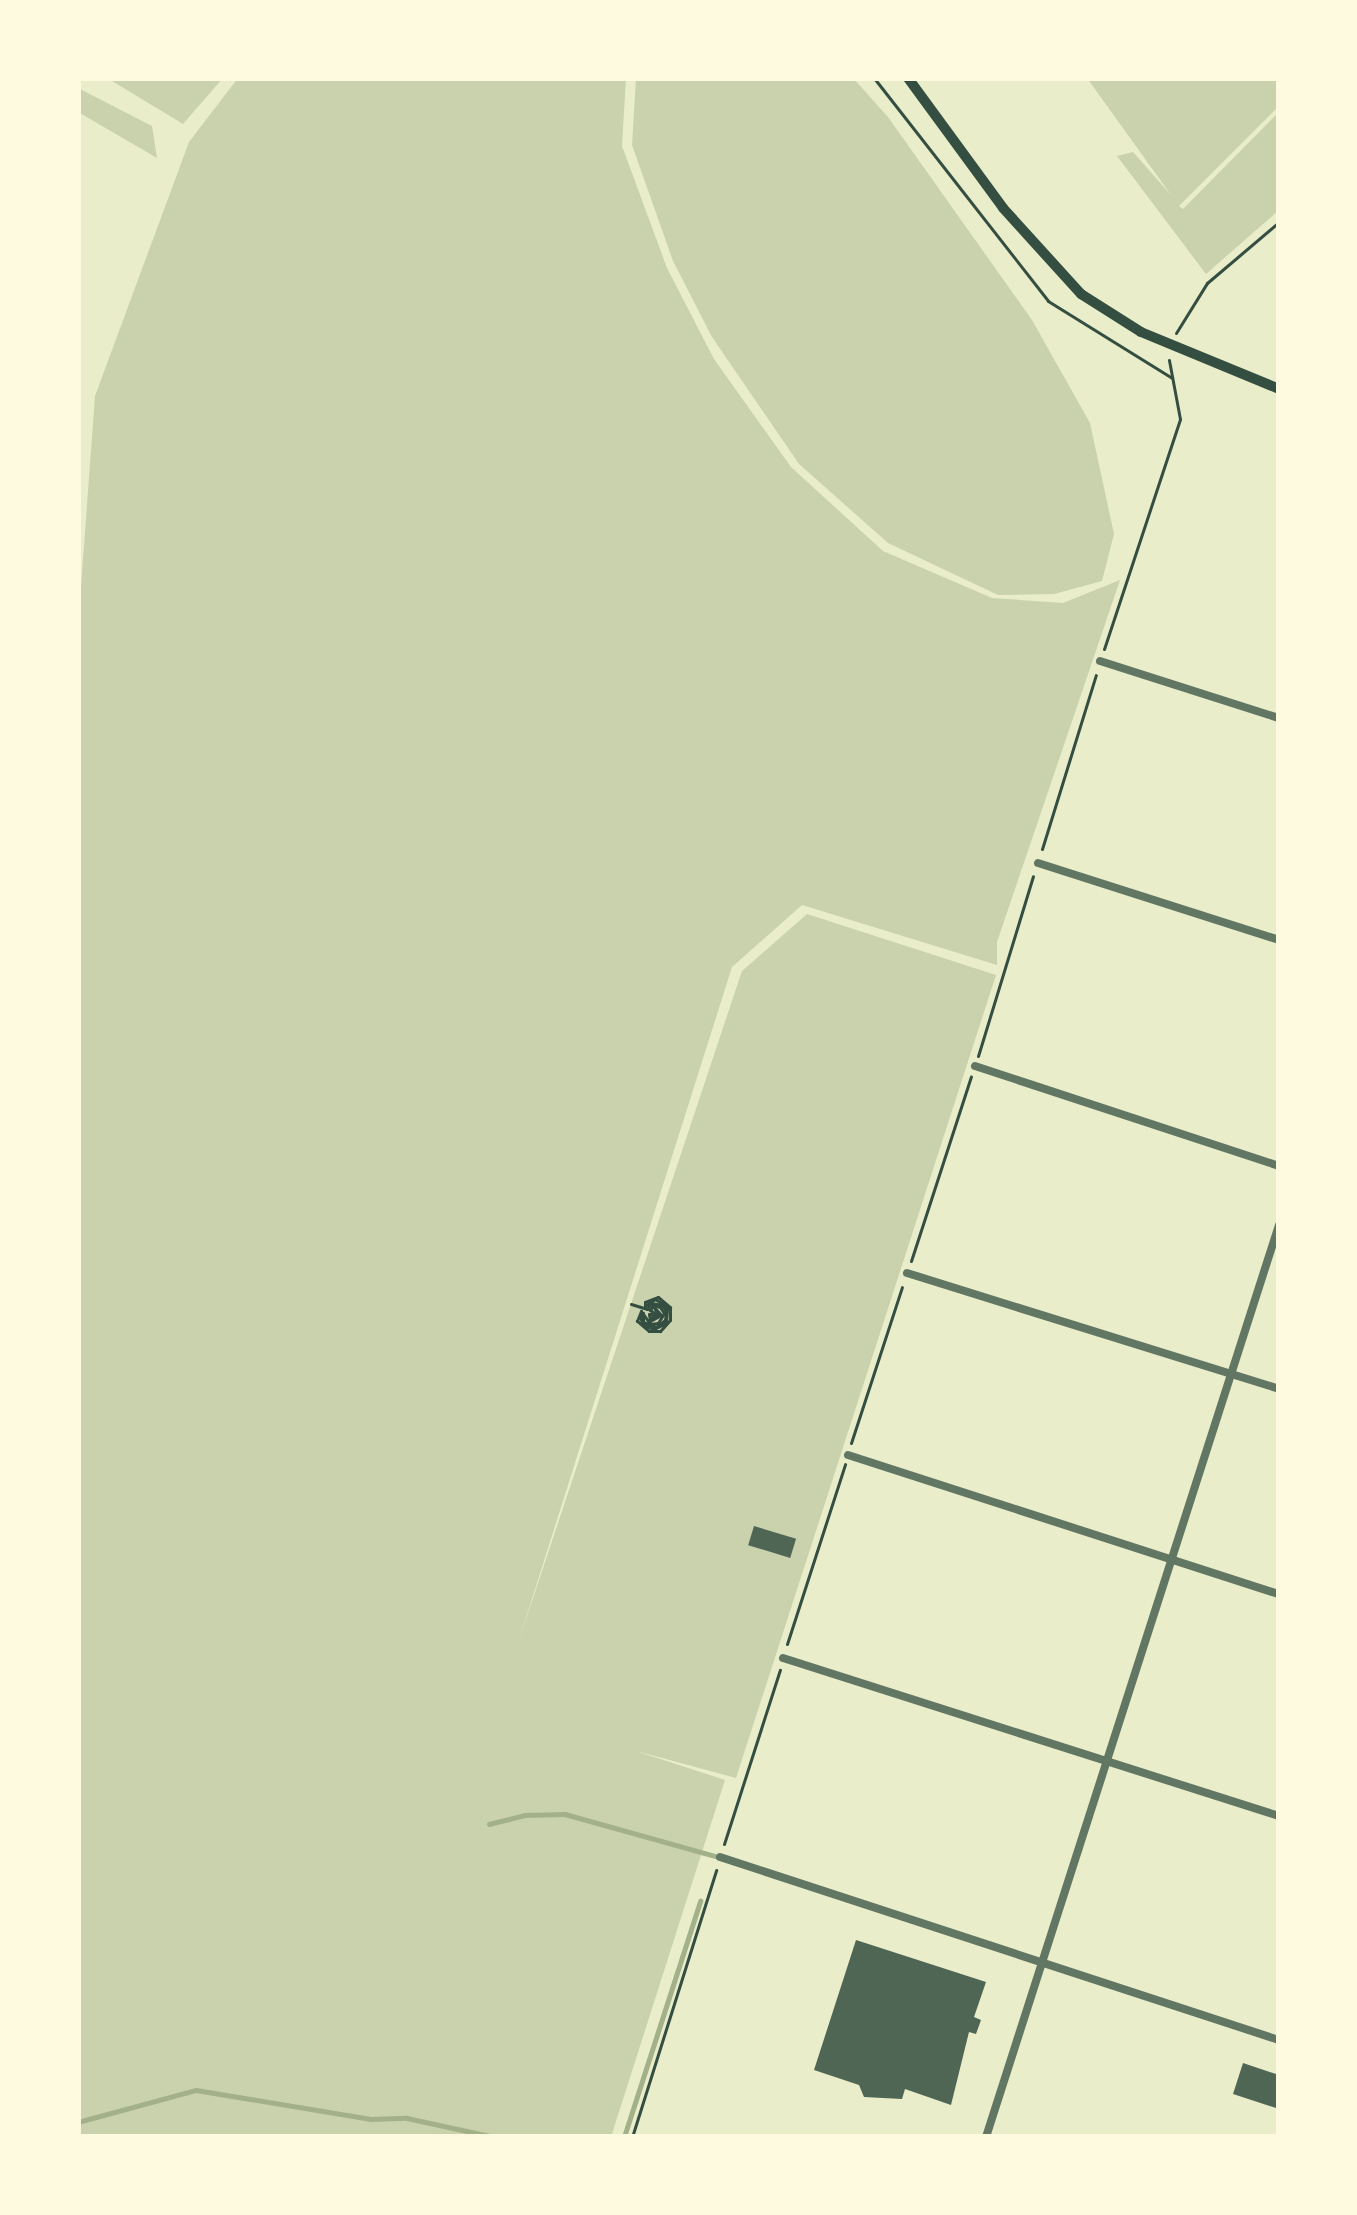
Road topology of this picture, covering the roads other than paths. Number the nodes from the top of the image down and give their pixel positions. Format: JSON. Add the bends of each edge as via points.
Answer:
{"nodes":[{"id":1,"x":908,"y":78,"type":"edge"},
{"id":2,"x":1279,"y":389,"type":"edge"},
{"id":3,"x":1100,"y":661,"type":"road end"},
{"id":4,"x":1279,"y":718,"type":"edge"},
{"id":5,"x":1037,"y":862,"type":"road end"},
{"id":6,"x":1279,"y":940,"type":"edge"},
{"id":7,"x":974,"y":1066,"type":"road end"},
{"id":8,"x":1279,"y":1166,"type":"edge"},
{"id":9,"x":1279,"y":1225,"type":"edge"},
{"id":10,"x":907,"y":1273,"type":"road end"},
{"id":11,"x":1232,"y":1375,"type":"junction"},
{"id":12,"x":1279,"y":1389,"type":"edge"},
{"id":13,"x":848,"y":1455,"type":"road end"},
{"id":14,"x":1172,"y":1560,"type":"junction"},
{"id":15,"x":1279,"y":1594,"type":"edge"},
{"id":16,"x":783,"y":1658,"type":"road end"},
{"id":17,"x":1108,"y":1761,"type":"junction"},
{"id":18,"x":1279,"y":1816,"type":"edge"},
{"id":19,"x":720,"y":1857,"type":"road end"},
{"id":20,"x":1044,"y":1964,"type":"junction"},
{"id":21,"x":1279,"y":2040,"type":"edge"},
{"id":22,"x":986,"y":2137,"type":"edge"}],
"edges":[{"from":1,"to":2,"type":"main road","via":[[1055,269],[1116,319]]},
{"from":3,"to":4,"type":"street"},
{"from":5,"to":6,"type":"street"},
{"from":7,"to":8,"type":"street"},
{"from":9,"to":11,"type":"street"},
{"from":10,"to":11,"type":"street"},
{"from":11,"to":12,"type":"street"},
{"from":11,"to":14,"type":"street"},
{"from":13,"to":14,"type":"street"},
{"from":14,"to":15,"type":"street"},
{"from":14,"to":17,"type":"street"},
{"from":16,"to":17,"type":"street"},
{"from":17,"to":18,"type":"street"},
{"from":17,"to":20,"type":"street"},
{"from":19,"to":20,"type":"street"},
{"from":20,"to":21,"type":"street"},
{"from":20,"to":22,"type":"street"}]}
